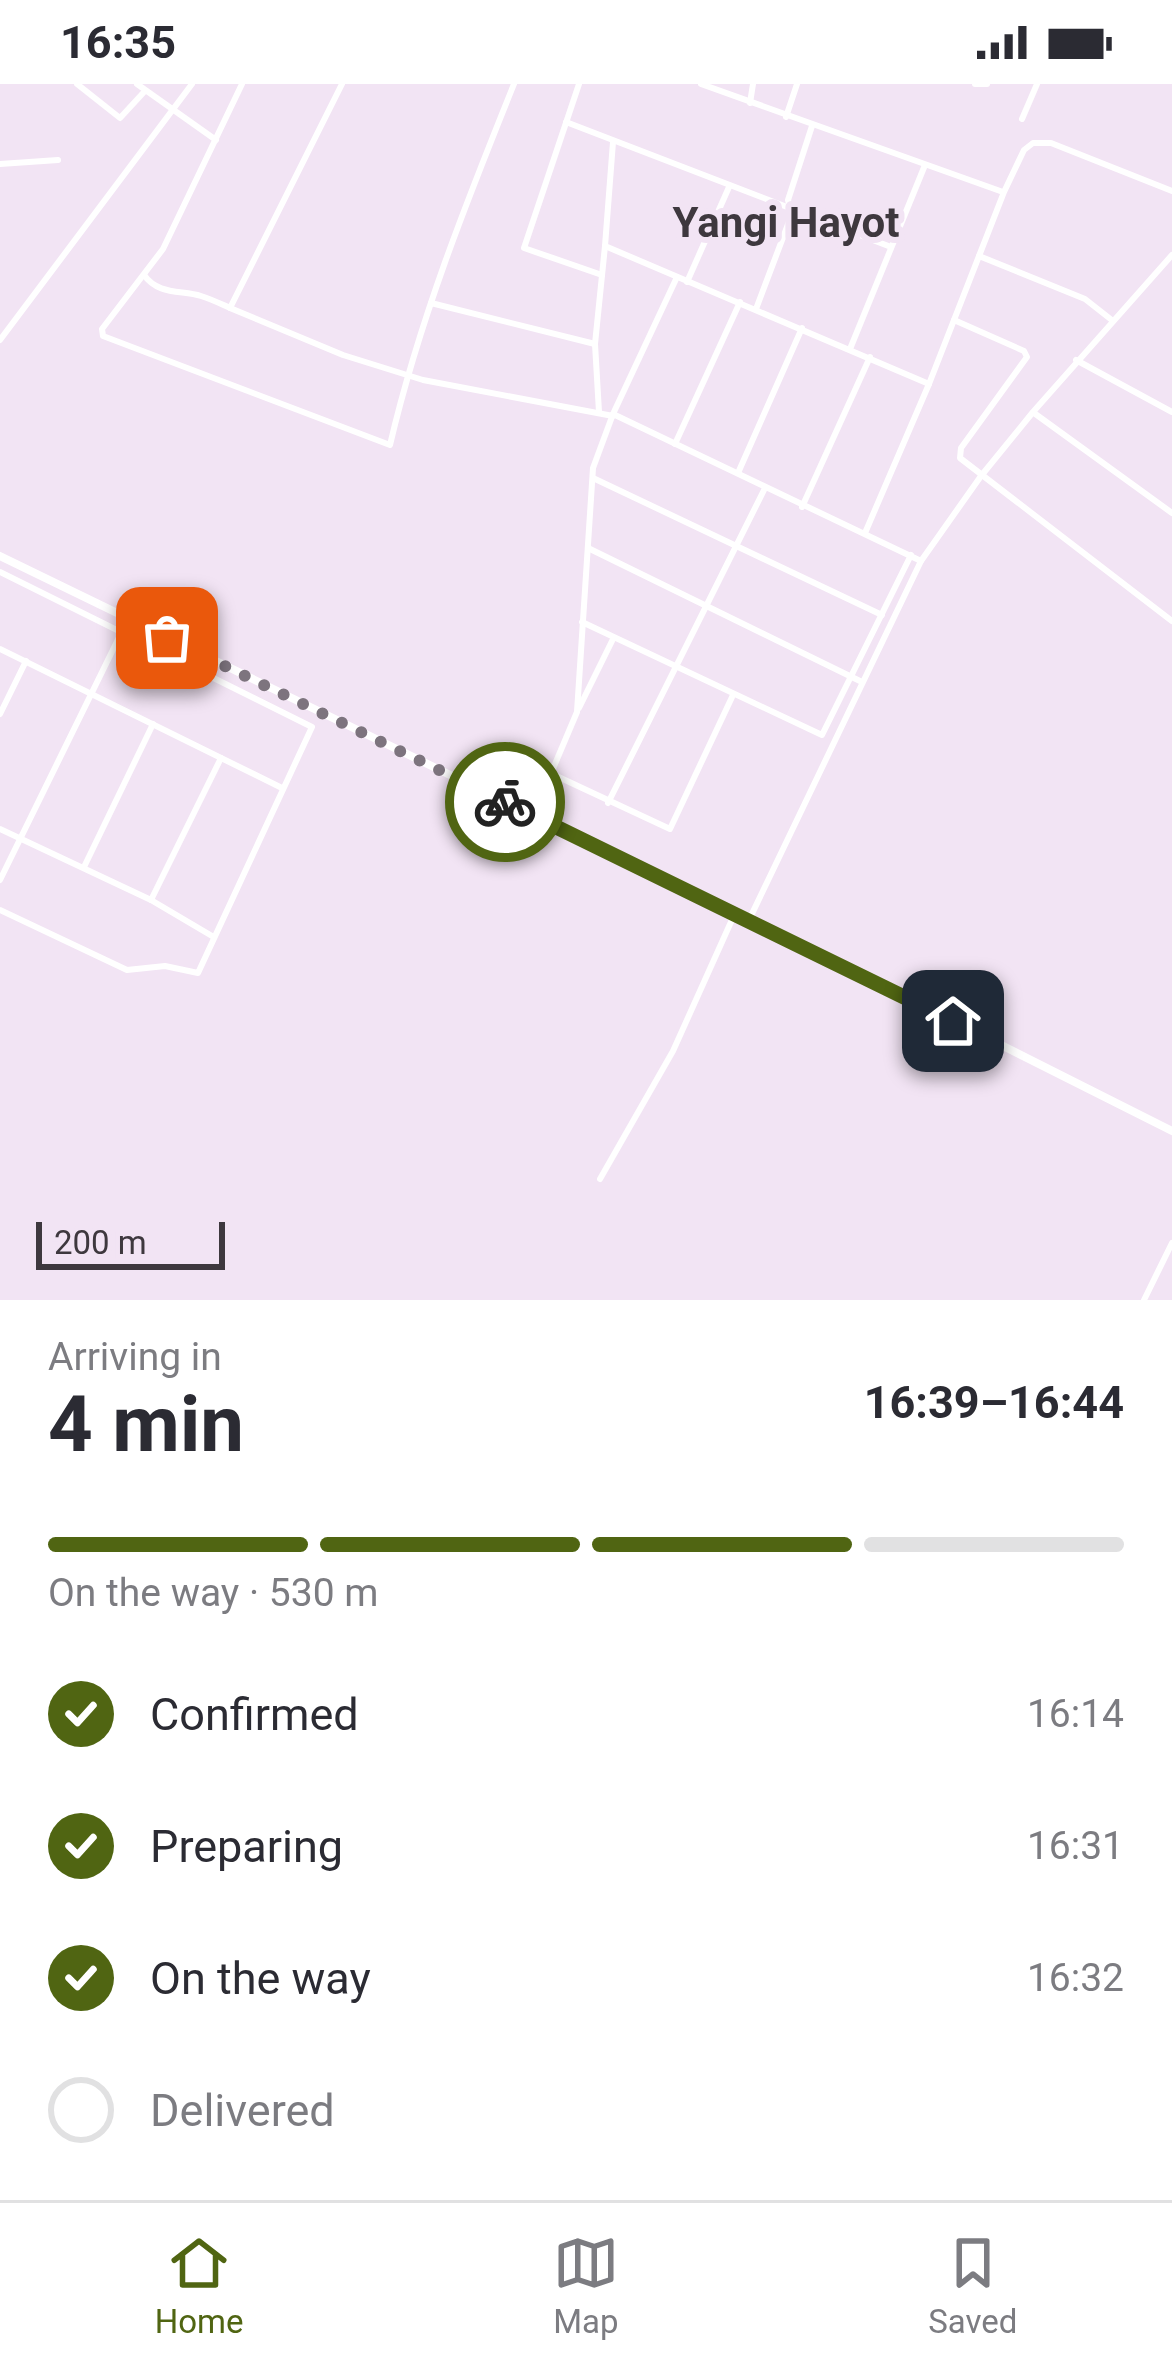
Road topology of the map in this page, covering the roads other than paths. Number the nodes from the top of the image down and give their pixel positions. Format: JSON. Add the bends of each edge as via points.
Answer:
{"nodes":[{"id":1,"x":77,"y":84,"type":"edge"},
{"id":2,"x":192,"y":84,"type":"edge"},
{"id":3,"x":242,"y":84,"type":"edge"},
{"id":4,"x":342,"y":84,"type":"edge"},
{"id":5,"x":514,"y":84,"type":"edge"},
{"id":6,"x":579,"y":84,"type":"edge"},
{"id":7,"x":701,"y":84,"type":"edge"},
{"id":8,"x":754,"y":84,"type":"edge"},
{"id":9,"x":797,"y":84,"type":"edge"},
{"id":10,"x":975,"y":84,"type":"edge"},
{"id":11,"x":987,"y":84,"type":"edge"},
{"id":12,"x":1036,"y":84,"type":"edge"},
{"id":13,"x":141,"y":87,"type":"edge"},
{"id":14,"x":750,"y":103,"type":"junction"},
{"id":15,"x":173,"y":111,"type":"junction"},
{"id":16,"x":786,"y":117,"type":"junction"},
{"id":17,"x":1022,"y":119,"type":"dead end"},
{"id":18,"x":566,"y":122,"type":"junction"},
{"id":19,"x":812,"y":126,"type":"junction"},
{"id":20,"x":216,"y":140,"type":"junction"},
{"id":21,"x":613,"y":142,"type":"junction"},
{"id":22,"x":58,"y":160,"type":"dead end"},
{"id":23,"x":0,"y":164,"type":"edge"},
{"id":24,"x":925,"y":165,"type":"junction"},
{"id":25,"x":729,"y":187,"type":"junction"},
{"id":26,"x":1172,"y":191,"type":"edge"},
{"id":27,"x":1004,"y":192,"type":"junction"},
{"id":28,"x":792,"y":211,"type":"junction"},
{"id":29,"x":605,"y":245,"type":"junction"},
{"id":30,"x":891,"y":247,"type":"junction"},
{"id":31,"x":1172,"y":255,"type":"edge"},
{"id":32,"x":979,"y":256,"type":"junction"},
{"id":33,"x":144,"y":275,"type":"junction"},
{"id":34,"x":602,"y":275,"type":"junction"},
{"id":35,"x":676,"y":277,"type":"junction"},
{"id":36,"x":687,"y":282,"type":"junction"},
{"id":37,"x":740,"y":302,"type":"junction"},
{"id":38,"x":430,"y":303,"type":"junction"},
{"id":39,"x":230,"y":308,"type":"junction"},
{"id":40,"x":756,"y":309,"type":"junction"},
{"id":41,"x":954,"y":320,"type":"junction"},
{"id":42,"x":1113,"y":321,"type":"junction"},
{"id":43,"x":802,"y":328,"type":"junction"},
{"id":44,"x":0,"y":340,"type":"edge"},
{"id":45,"x":596,"y":344,"type":"junction"},
{"id":46,"x":850,"y":349,"type":"junction"},
{"id":47,"x":870,"y":357,"type":"junction"},
{"id":48,"x":1076,"y":360,"type":"junction"},
{"id":49,"x":407,"y":375,"type":"junction"},
{"id":50,"x":929,"y":384,"type":"junction"},
{"id":51,"x":599,"y":412,"type":"junction"},
{"id":52,"x":1033,"y":412,"type":"junction"},
{"id":53,"x":1172,"y":412,"type":"edge"},
{"id":54,"x":613,"y":415,"type":"junction"},
{"id":55,"x":676,"y":444,"type":"junction"},
{"id":56,"x":737,"y":474,"type":"junction"},
{"id":57,"x":981,"y":476,"type":"junction"},
{"id":58,"x":593,"y":478,"type":"junction"},
{"id":59,"x":765,"y":488,"type":"junction"},
{"id":60,"x":802,"y":507,"type":"junction"},
{"id":61,"x":1172,"y":513,"type":"edge"},
{"id":62,"x":865,"y":533,"type":"junction"},
{"id":63,"x":734,"y":547,"type":"junction"},
{"id":64,"x":588,"y":548,"type":"junction"},
{"id":65,"x":911,"y":555,"type":"junction"},
{"id":66,"x":0,"y":556,"type":"edge"},
{"id":67,"x":920,"y":561,"type":"junction"},
{"id":68,"x":0,"y":572,"type":"edge"},
{"id":69,"x":704,"y":607,"type":"junction"},
{"id":70,"x":881,"y":615,"type":"junction"},
{"id":71,"x":128,"y":619,"type":"junction"},
{"id":72,"x":1172,"y":621,"type":"edge"},
{"id":73,"x":582,"y":622,"type":"junction"},
{"id":74,"x":121,"y":631,"type":"junction"},
{"id":75,"x":614,"y":638,"type":"junction"},
{"id":76,"x":0,"y":649,"type":"edge"},
{"id":77,"x":26,"y":661,"type":"junction"},
{"id":78,"x":674,"y":668,"type":"junction"},
{"id":79,"x":851,"y":676,"type":"junction"},
{"id":80,"x":862,"y":682,"type":"junction"},
{"id":81,"x":90,"y":693,"type":"junction"},
{"id":82,"x":733,"y":695,"type":"junction"},
{"id":83,"x":578,"y":712,"type":"junction"},
{"id":84,"x":0,"y":713,"type":"edge"},
{"id":85,"x":154,"y":724,"type":"junction"},
{"id":86,"x":221,"y":758,"type":"junction"},
{"id":87,"x":550,"y":773,"type":"junction"},
{"id":88,"x":282,"y":788,"type":"junction"},
{"id":89,"x":608,"y":803,"type":"junction"},
{"id":90,"x":533,"y":816,"type":"junction"},
{"id":91,"x":0,"y":829,"type":"edge"},
{"id":92,"x":18,"y":838,"type":"junction"},
{"id":93,"x":83,"y":868,"type":"junction"},
{"id":94,"x":0,"y":880,"type":"edge"},
{"id":95,"x":151,"y":901,"type":"junction"},
{"id":96,"x":0,"y":910,"type":"edge"},
{"id":97,"x":735,"y":913,"type":"junction"},
{"id":98,"x":749,"y":920,"type":"junction"},
{"id":99,"x":212,"y":936,"type":"junction"},
{"id":100,"x":1172,"y":1131,"type":"edge"},
{"id":101,"x":600,"y":1179,"type":"dead end"},
{"id":102,"x":1172,"y":1243,"type":"edge"},
{"id":103,"x":1144,"y":1300,"type":"edge"}],
"edges":[{"from":1,"to":13,"type":"street","via":[[120,118]]},
{"from":2,"to":15,"type":"street"},
{"from":3,"to":20,"type":"street"},
{"from":4,"to":39,"type":"street"},
{"from":5,"to":38,"type":"street"},
{"from":6,"to":18,"type":"street"},
{"from":7,"to":14,"type":"street"},
{"from":8,"to":14,"type":"street"},
{"from":9,"to":16,"type":"street"},
{"from":10,"to":11,"type":"street"},
{"from":12,"to":17,"type":"street"},
{"from":13,"to":15,"type":"street"},
{"from":14,"to":16,"type":"street"},
{"from":15,"to":20,"type":"street"},
{"from":15,"to":44,"type":"street"},
{"from":16,"to":19,"type":"street"},
{"from":18,"to":21,"type":"street"},
{"from":18,"to":34,"type":"street","via":[[524,248]]},
{"from":19,"to":24,"type":"street"},
{"from":19,"to":28,"type":"street","via":[[788,200]]},
{"from":20,"to":33,"type":"street"},
{"from":21,"to":25,"type":"street"},
{"from":21,"to":29,"type":"street"},
{"from":22,"to":23,"type":"street"},
{"from":24,"to":27,"type":"street"},
{"from":24,"to":30,"type":"street"},
{"from":25,"to":28,"type":"street"},
{"from":25,"to":36,"type":"street"},
{"from":26,"to":27,"type":"street","via":[[1033,143]]},
{"from":27,"to":32,"type":"street"},
{"from":28,"to":30,"type":"street"},
{"from":28,"to":40,"type":"street"},
{"from":29,"to":34,"type":"street"},
{"from":29,"to":35,"type":"street"},
{"from":30,"to":46,"type":"street"},
{"from":31,"to":42,"type":"street"},
{"from":32,"to":41,"type":"street"},
{"from":32,"to":42,"type":"street","via":[[1085,299]]},
{"from":33,"to":39,"type":"street","via":[[152,286]]},
{"from":33,"to":49,"type":"street","via":[[102,329],[108,340],[390,446]]},
{"from":34,"to":45,"type":"street"},
{"from":35,"to":36,"type":"street"},
{"from":35,"to":54,"type":"street"},
{"from":36,"to":37,"type":"street"},
{"from":37,"to":40,"type":"street"},
{"from":37,"to":55,"type":"street"},
{"from":38,"to":45,"type":"street"},
{"from":38,"to":49,"type":"street"},
{"from":39,"to":49,"type":"street"},
{"from":40,"to":43,"type":"street"},
{"from":41,"to":50,"type":"street"},
{"from":41,"to":57,"type":"street","via":[[1027,357],[959,454]]},
{"from":42,"to":48,"type":"street"},
{"from":43,"to":46,"type":"street"},
{"from":43,"to":56,"type":"street"},
{"from":45,"to":51,"type":"street"},
{"from":46,"to":47,"type":"street"},
{"from":47,"to":50,"type":"street"},
{"from":47,"to":60,"type":"street"},
{"from":48,"to":52,"type":"street"},
{"from":48,"to":53,"type":"street"},
{"from":49,"to":51,"type":"street"},
{"from":50,"to":62,"type":"street"},
{"from":51,"to":54,"type":"street"},
{"from":52,"to":57,"type":"street"},
{"from":52,"to":61,"type":"street"},
{"from":54,"to":55,"type":"street"},
{"from":54,"to":58,"type":"street"},
{"from":55,"to":56,"type":"street"},
{"from":56,"to":59,"type":"street"},
{"from":57,"to":67,"type":"street"},
{"from":57,"to":72,"type":"street"},
{"from":58,"to":63,"type":"street"},
{"from":58,"to":64,"type":"street"},
{"from":59,"to":60,"type":"street"},
{"from":59,"to":63,"type":"street"},
{"from":60,"to":62,"type":"street"},
{"from":62,"to":65,"type":"street"},
{"from":63,"to":69,"type":"street"},
{"from":63,"to":70,"type":"street"},
{"from":64,"to":69,"type":"street"},
{"from":64,"to":73,"type":"street"},
{"from":65,"to":67,"type":"street"},
{"from":65,"to":70,"type":"street"},
{"from":66,"to":71,"type":"street"},
{"from":67,"to":80,"type":"street"},
{"from":68,"to":74,"type":"street"},
{"from":69,"to":78,"type":"street"},
{"from":69,"to":79,"type":"street"},
{"from":70,"to":79,"type":"street"},
{"from":71,"to":74,"type":"street"},
{"from":71,"to":90,"type":"street"},
{"from":73,"to":75,"type":"street"},
{"from":73,"to":83,"type":"street"},
{"from":74,"to":81,"type":"street"},
{"from":74,"to":88,"type":"street","via":[[312,727]]},
{"from":75,"to":78,"type":"street"},
{"from":75,"to":83,"type":"street"},
{"from":76,"to":77,"type":"street"},
{"from":77,"to":81,"type":"street"},
{"from":77,"to":84,"type":"street"},
{"from":78,"to":82,"type":"street"},
{"from":78,"to":89,"type":"street"},
{"from":79,"to":80,"type":"street"},
{"from":79,"to":82,"type":"street","via":[[822,735]]},
{"from":80,"to":98,"type":"street"},
{"from":81,"to":85,"type":"street"},
{"from":81,"to":92,"type":"street"},
{"from":82,"to":89,"type":"street","via":[[670,829]]},
{"from":83,"to":87,"type":"street"},
{"from":85,"to":86,"type":"street"},
{"from":85,"to":93,"type":"street"},
{"from":86,"to":88,"type":"street"},
{"from":86,"to":95,"type":"street"},
{"from":87,"to":89,"type":"street"},
{"from":87,"to":90,"type":"street"},
{"from":88,"to":99,"type":"street"},
{"from":90,"to":97,"type":"street"},
{"from":91,"to":92,"type":"street"},
{"from":92,"to":93,"type":"street"},
{"from":92,"to":94,"type":"street"},
{"from":93,"to":95,"type":"street"},
{"from":95,"to":99,"type":"street"},
{"from":96,"to":99,"type":"street","via":[[127,970],[165,966],[198,974]]},
{"from":97,"to":98,"type":"street"},
{"from":97,"to":101,"type":"street","via":[[673,1051]]},
{"from":98,"to":100,"type":"street"},
{"from":102,"to":103,"type":"street"}]}
